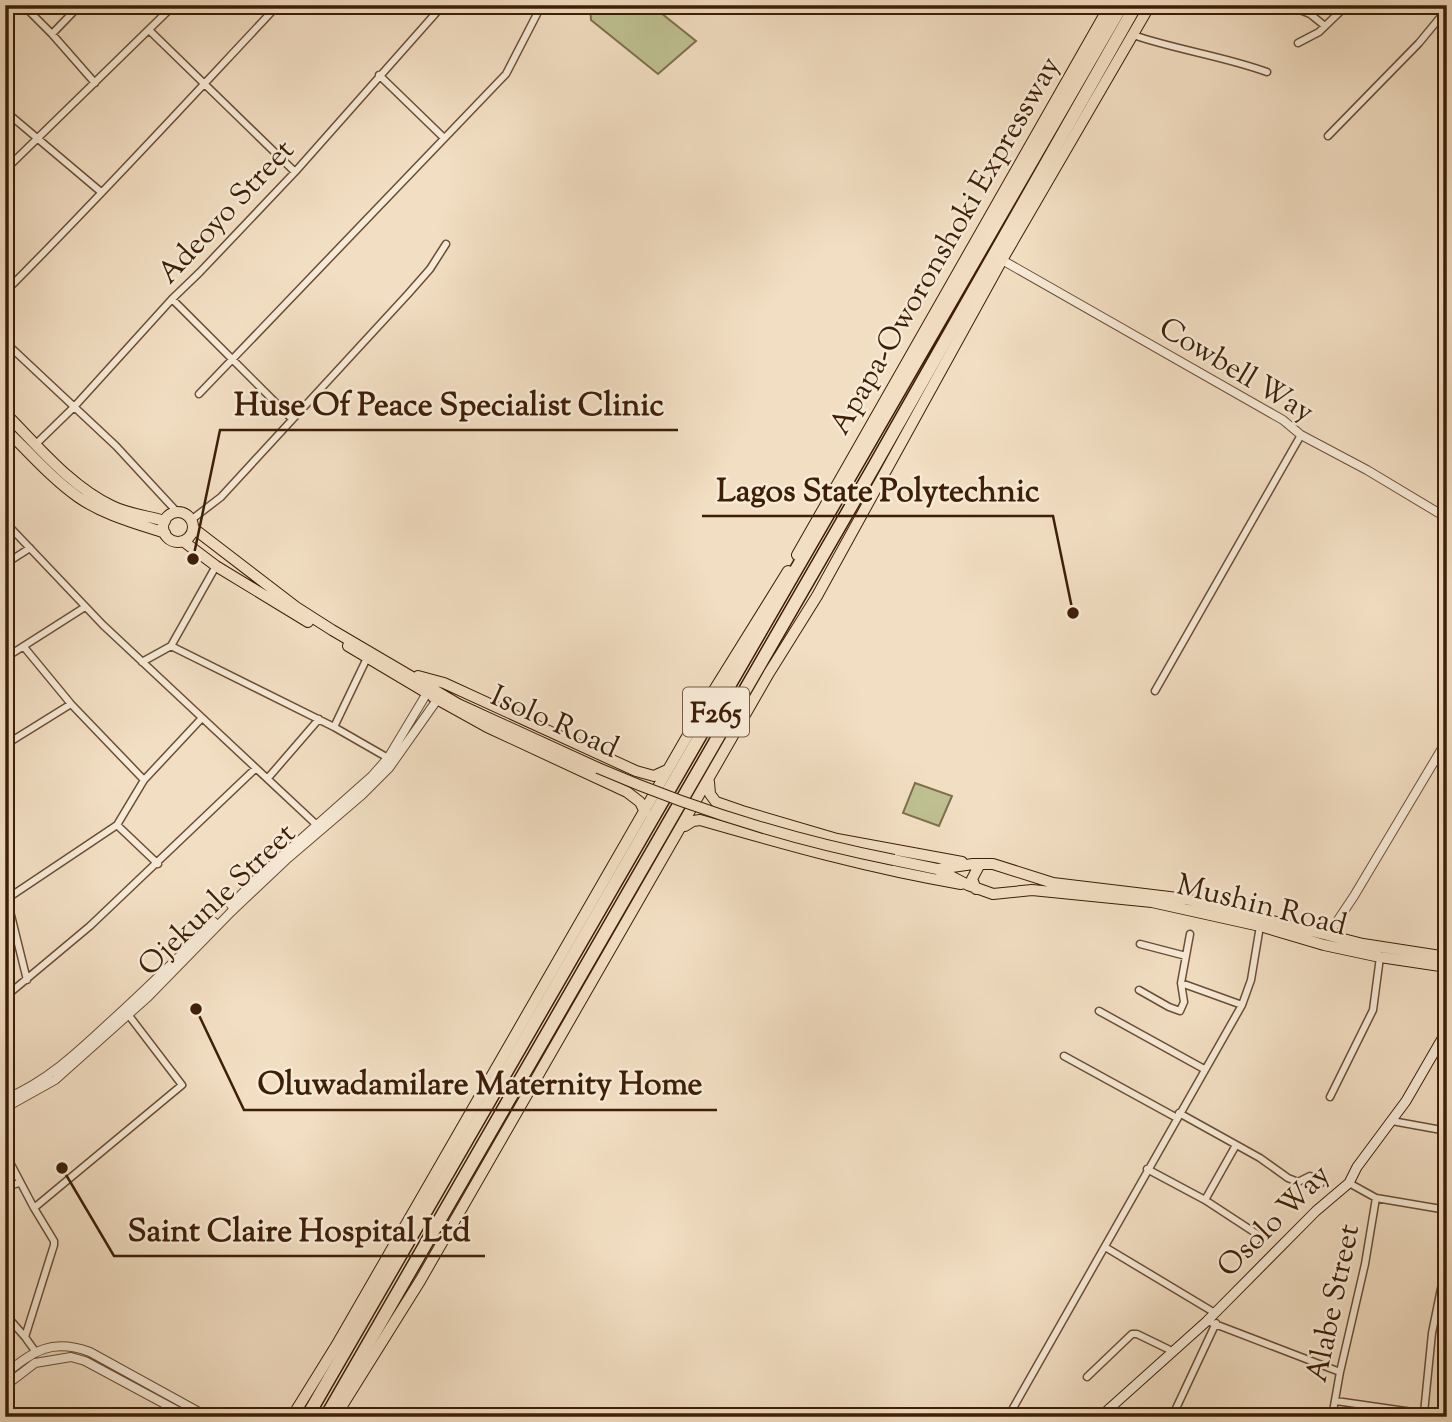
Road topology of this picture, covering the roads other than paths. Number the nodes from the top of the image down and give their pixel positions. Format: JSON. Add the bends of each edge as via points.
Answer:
{"nodes":[{"id":1,"x":23,"y":5,"type":"edge"},
{"id":2,"x":80,"y":5,"type":"edge"},
{"id":3,"x":174,"y":5,"type":"edge"},
{"id":4,"x":278,"y":5,"type":"edge"},
{"id":5,"x":443,"y":5,"type":"edge"},
{"id":6,"x":1110,"y":5,"type":"edge"},
{"id":7,"x":1122,"y":5,"type":"edge"},
{"id":8,"x":1136,"y":5,"type":"edge"},
{"id":9,"x":1150,"y":5,"type":"edge"},
{"id":10,"x":1288,"y":5,"type":"edge"},
{"id":11,"x":1348,"y":5,"type":"edge"},
{"id":12,"x":1447,"y":9,"type":"edge"},
{"id":13,"x":537,"y":14,"type":"dead end"},
{"id":14,"x":1325,"y":26,"type":"junction"},
{"id":15,"x":149,"y":30,"type":"junction"},
{"id":16,"x":52,"y":34,"type":"junction"},
{"id":17,"x":1133,"y":36,"type":"junction"},
{"id":18,"x":1298,"y":43,"type":"dead end"},
{"id":19,"x":1267,"y":72,"type":"dead end"},
{"id":20,"x":379,"y":75,"type":"junction"},
{"id":21,"x":95,"y":83,"type":"junction"},
{"id":22,"x":204,"y":84,"type":"junction"},
{"id":23,"x":5,"y":111,"type":"edge"},
{"id":24,"x":1328,"y":136,"type":"dead end"},
{"id":25,"x":444,"y":138,"type":"junction"},
{"id":26,"x":38,"y":139,"type":"junction"},
{"id":27,"x":5,"y":170,"type":"edge"},
{"id":28,"x":295,"y":172,"type":"junction"},
{"id":29,"x":101,"y":192,"type":"junction"},
{"id":30,"x":446,"y":244,"type":"dead end"},
{"id":31,"x":1002,"y":260,"type":"junction"},
{"id":32,"x":5,"y":292,"type":"edge"},
{"id":33,"x":172,"y":299,"type":"junction"},
{"id":34,"x":5,"y":342,"type":"edge"},
{"id":35,"x":233,"y":358,"type":"junction"},
{"id":36,"x":199,"y":394,"type":"dead end"},
{"id":37,"x":74,"y":407,"type":"junction"},
{"id":38,"x":5,"y":413,"type":"edge"},
{"id":39,"x":292,"y":419,"type":"junction"},
{"id":40,"x":5,"y":429,"type":"edge"},
{"id":41,"x":1301,"y":435,"type":"junction"},
{"id":42,"x":36,"y":444,"type":"junction"},
{"id":43,"x":178,"y":513,"type":"junction"},
{"id":44,"x":1447,"y":518,"type":"edge"},
{"id":45,"x":165,"y":521,"type":"junction"},
{"id":46,"x":5,"y":523,"type":"edge"},
{"id":47,"x":192,"y":524,"type":"junction"},
{"id":48,"x":165,"y":533,"type":"junction"},
{"id":49,"x":183,"y":541,"type":"junction"},
{"id":50,"x":30,"y":548,"type":"junction"},
{"id":51,"x":5,"y":564,"type":"edge"},
{"id":52,"x":216,"y":566,"type":"junction"},
{"id":53,"x":85,"y":607,"type":"junction"},
{"id":54,"x":172,"y":646,"type":"junction"},
{"id":55,"x":24,"y":647,"type":"junction"},
{"id":56,"x":5,"y":658,"type":"edge"},
{"id":57,"x":367,"y":658,"type":"junction"},
{"id":58,"x":142,"y":662,"type":"junction"},
{"id":59,"x":406,"y":673,"type":"junction"},
{"id":60,"x":1155,"y":691,"type":"dead end"},
{"id":61,"x":426,"y":693,"type":"junction"},
{"id":62,"x":437,"y":700,"type":"junction"},
{"id":63,"x":71,"y":704,"type":"junction"},
{"id":64,"x":458,"y":704,"type":"junction"},
{"id":65,"x":201,"y":719,"type":"junction"},
{"id":66,"x":319,"y":719,"type":"junction"},
{"id":67,"x":334,"y":727,"type":"junction"},
{"id":68,"x":1447,"y":740,"type":"edge"},
{"id":69,"x":5,"y":745,"type":"edge"},
{"id":70,"x":388,"y":758,"type":"junction"},
{"id":71,"x":256,"y":768,"type":"junction"},
{"id":72,"x":668,"y":770,"type":"junction"},
{"id":73,"x":268,"y":778,"type":"junction"},
{"id":74,"x":710,"y":778,"type":"junction"},
{"id":75,"x":144,"y":780,"type":"junction"},
{"id":76,"x":645,"y":812,"type":"junction"},
{"id":77,"x":117,"y":825,"type":"junction"},
{"id":78,"x":319,"y":827,"type":"junction"},
{"id":79,"x":681,"y":828,"type":"junction"},
{"id":80,"x":158,"y":864,"type":"junction"},
{"id":81,"x":976,"y":864,"type":"junction"},
{"id":82,"x":937,"y":869,"type":"junction"},
{"id":83,"x":1014,"y":870,"type":"junction"},
{"id":84,"x":972,"y":887,"type":"junction"},
{"id":85,"x":1068,"y":889,"type":"junction"},
{"id":86,"x":1014,"y":893,"type":"junction"},
{"id":87,"x":6,"y":894,"type":"edge"},
{"id":88,"x":1260,"y":926,"type":"junction"},
{"id":89,"x":1190,"y":934,"type":"dead end"},
{"id":90,"x":1328,"y":935,"type":"junction"},
{"id":91,"x":1140,"y":944,"type":"dead end"},
{"id":92,"x":1186,"y":956,"type":"junction"},
{"id":93,"x":1380,"y":957,"type":"junction"},
{"id":94,"x":1447,"y":957,"type":"edge"},
{"id":95,"x":1447,"y":967,"type":"edge"},
{"id":96,"x":27,"y":980,"type":"junction"},
{"id":97,"x":1181,"y":983,"type":"junction"},
{"id":98,"x":1139,"y":990,"type":"dead end"},
{"id":99,"x":5,"y":997,"type":"edge"},
{"id":100,"x":1242,"y":1005,"type":"junction"},
{"id":101,"x":1099,"y":1011,"type":"dead end"},
{"id":102,"x":126,"y":1013,"type":"junction"},
{"id":103,"x":1447,"y":1030,"type":"edge"},
{"id":104,"x":1443,"y":1048,"type":"edge"},
{"id":105,"x":1064,"y":1056,"type":"dead end"},
{"id":106,"x":1204,"y":1069,"type":"junction"},
{"id":107,"x":1330,"y":1097,"type":"dead end"},
{"id":108,"x":5,"y":1099,"type":"edge"},
{"id":109,"x":5,"y":1108,"type":"edge"},
{"id":110,"x":1178,"y":1116,"type":"junction"},
{"id":111,"x":1392,"y":1121,"type":"junction"},
{"id":112,"x":1447,"y":1131,"type":"edge"},
{"id":113,"x":1236,"y":1145,"type":"junction"},
{"id":114,"x":5,"y":1153,"type":"edge"},
{"id":115,"x":1147,"y":1169,"type":"junction"},
{"id":116,"x":19,"y":1183,"type":"junction"},
{"id":117,"x":1321,"y":1183,"type":"dead end"},
{"id":118,"x":1349,"y":1183,"type":"junction"},
{"id":119,"x":5,"y":1187,"type":"edge"},
{"id":120,"x":1376,"y":1198,"type":"junction"},
{"id":121,"x":1205,"y":1200,"type":"junction"},
{"id":122,"x":34,"y":1208,"type":"junction"},
{"id":123,"x":1447,"y":1210,"type":"edge"},
{"id":124,"x":1105,"y":1247,"type":"junction"},
{"id":125,"x":1243,"y":1255,"type":"dead end"},
{"id":126,"x":1447,"y":1259,"type":"edge"},
{"id":127,"x":1215,"y":1313,"type":"junction"},
{"id":128,"x":5,"y":1314,"type":"edge"},
{"id":129,"x":1211,"y":1322,"type":"junction"},
{"id":130,"x":26,"y":1337,"type":"junction"},
{"id":131,"x":35,"y":1351,"type":"junction"},
{"id":132,"x":1172,"y":1351,"type":"junction"},
{"id":133,"x":1340,"y":1371,"type":"junction"},
{"id":134,"x":5,"y":1374,"type":"edge"},
{"id":135,"x":1087,"y":1377,"type":"dead end"},
{"id":136,"x":5,"y":1386,"type":"edge"},
{"id":137,"x":1336,"y":1401,"type":"junction"},
{"id":138,"x":1424,"y":1413,"type":"junction"},
{"id":139,"x":189,"y":1417,"type":"edge"},
{"id":140,"x":208,"y":1417,"type":"edge"},
{"id":141,"x":292,"y":1417,"type":"edge"},
{"id":142,"x":307,"y":1417,"type":"edge"},
{"id":143,"x":326,"y":1417,"type":"edge"},
{"id":144,"x":335,"y":1417,"type":"edge"},
{"id":145,"x":1008,"y":1417,"type":"edge"},
{"id":146,"x":1100,"y":1417,"type":"edge"},
{"id":147,"x":1172,"y":1417,"type":"edge"},
{"id":148,"x":1332,"y":1417,"type":"edge"},
{"id":149,"x":1447,"y":1417,"type":"edge"}],
"edges":[{"from":1,"to":16,"type":"street"},
{"from":2,"to":16,"type":"street"},
{"from":3,"to":15,"type":"street"},
{"from":4,"to":22,"type":"street"},
{"from":5,"to":20,"type":"street","name":"Adeoyo Street"},
{"from":6,"to":72,"type":"main road","name":"Apapa-Oworonshoki Expressway","via":[[795,560]]},
{"from":7,"to":142,"type":"highway","name":"Apapa-Oworonshoki Expressway","number":"F265"},
{"from":8,"to":143,"type":"highway","name":"Apapa-Oworonshoki Expressway","number":"F265"},
{"from":9,"to":17,"type":"main road","name":"Apapa-Oworonshoki Expressway"},
{"from":10,"to":14,"type":"street"},
{"from":11,"to":14,"type":"street"},
{"from":12,"to":24,"type":"street"},
{"from":13,"to":25,"type":"street","via":[[509,69]]},
{"from":14,"to":18,"type":"street"},
{"from":15,"to":21,"type":"street"},
{"from":15,"to":22,"type":"street"},
{"from":16,"to":21,"type":"street"},
{"from":17,"to":19,"type":"street"},
{"from":17,"to":31,"type":"main road","name":"Apapa-Oworonshoki Expressway"},
{"from":20,"to":25,"type":"street"},
{"from":20,"to":28,"type":"street","name":"Adeoyo Street"},
{"from":21,"to":26,"type":"street"},
{"from":22,"to":28,"type":"street"},
{"from":22,"to":29,"type":"street"},
{"from":23,"to":26,"type":"street"},
{"from":25,"to":35,"type":"street"},
{"from":26,"to":27,"type":"street"},
{"from":26,"to":29,"type":"street"},
{"from":28,"to":33,"type":"street","name":"Adeoyo Street"},
{"from":29,"to":32,"type":"street"},
{"from":30,"to":39,"type":"street","via":[[430,270]]},
{"from":31,"to":41,"type":"street","name":"Cowbell Way","via":[[1283,420]]},
{"from":31,"to":74,"type":"main road","name":"Apapa-Oworonshoki Expressway","via":[[817,596]]},
{"from":33,"to":35,"type":"street"},
{"from":33,"to":37,"type":"street","name":"Adeoyo Street"},
{"from":34,"to":37,"type":"street"},
{"from":35,"to":36,"type":"street"},
{"from":35,"to":39,"type":"street"},
{"from":37,"to":42,"type":"street","name":"Adeoyo Street"},
{"from":37,"to":43,"type":"street"},
{"from":38,"to":42,"type":"main road"},
{"from":39,"to":47,"type":"street"},
{"from":40,"to":48,"type":"main road","via":[[79,498],[115,517]]},
{"from":41,"to":44,"type":"street","name":"Cowbell Way"},
{"from":41,"to":60,"type":"street"},
{"from":42,"to":45,"type":"main road","via":[[94,497]]},
{"from":43,"to":45,"type":"main road"},
{"from":43,"to":47,"type":"main road"},
{"from":45,"to":48,"type":"main road"},
{"from":46,"to":50,"type":"street"},
{"from":47,"to":49,"type":"main road","via":[[190,536]]},
{"from":47,"to":59,"type":"main road","name":"Isolo Road","via":[[296,607]]},
{"from":48,"to":49,"type":"main road","via":[[174,542]]},
{"from":49,"to":52,"type":"main road"},
{"from":50,"to":51,"type":"street"},
{"from":50,"to":53,"type":"street"},
{"from":52,"to":54,"type":"street"},
{"from":52,"to":57,"type":"main road"},
{"from":53,"to":55,"type":"street"},
{"from":53,"to":58,"type":"street"},
{"from":54,"to":58,"type":"street"},
{"from":54,"to":66,"type":"street"},
{"from":55,"to":56,"type":"street"},
{"from":55,"to":63,"type":"street"},
{"from":57,"to":61,"type":"main road"},
{"from":57,"to":67,"type":"street"},
{"from":58,"to":65,"type":"street"},
{"from":59,"to":64,"type":"main road","name":"Isolo Road"},
{"from":59,"to":72,"type":"main road","via":[[444,682],[636,771],[654,776]]},
{"from":61,"to":62,"type":"main road"},
{"from":61,"to":64,"type":"main road"},
{"from":61,"to":70,"type":"street","name":"Ojekunle Street"},
{"from":62,"to":76,"type":"main road","via":[[627,792]]},
{"from":62,"to":78,"type":"street","name":"Ojekunle Street","via":[[389,768]]},
{"from":63,"to":69,"type":"street"},
{"from":63,"to":75,"type":"street"},
{"from":64,"to":82,"type":"main road","name":"Isolo Road","bridge":true,"via":[[598,768],[705,810],[840,849]]},
{"from":65,"to":71,"type":"street"},
{"from":65,"to":75,"type":"street"},
{"from":66,"to":67,"type":"street"},
{"from":66,"to":73,"type":"street"},
{"from":67,"to":70,"type":"street"},
{"from":68,"to":90,"type":"street"},
{"from":70,"to":78,"type":"street","name":"Ojekunle Street"},
{"from":71,"to":73,"type":"street"},
{"from":71,"to":80,"type":"street"},
{"from":72,"to":76,"type":"main road","name":"Apapa-Oworonshoki Expressway"},
{"from":73,"to":78,"type":"street"},
{"from":74,"to":79,"type":"main road","name":"Apapa-Oworonshoki Expressway"},
{"from":74,"to":81,"type":"main road","via":[[708,789],[716,802],[742,811],[837,839]]},
{"from":75,"to":77,"type":"street"},
{"from":76,"to":141,"type":"main road","name":"Apapa-Oworonshoki Expressway"},
{"from":77,"to":80,"type":"street"},
{"from":77,"to":87,"type":"street"},
{"from":78,"to":102,"type":"street","name":"Ojekunle Street","via":[[256,879]]},
{"from":79,"to":84,"type":"main road","via":[[700,820],[880,870]]},
{"from":79,"to":144,"type":"main road","name":"Apapa-Oworonshoki Expressway","via":[[426,1270]]},
{"from":80,"to":96,"type":"street"},
{"from":81,"to":82,"type":"main road"},
{"from":81,"to":83,"type":"main road"},
{"from":81,"to":84,"type":"main road"},
{"from":82,"to":84,"type":"main road"},
{"from":83,"to":85,"type":"main road"},
{"from":83,"to":86,"type":"main road","via":[[1019,881]]},
{"from":84,"to":86,"type":"main road","via":[[993,894]]},
{"from":85,"to":86,"type":"main road"},
{"from":85,"to":88,"type":"main road","name":"Mushin Road"},
{"from":85,"to":90,"type":"main road","name":"Mushin Road","via":[[1186,899]]},
{"from":87,"to":96,"type":"street"},
{"from":88,"to":93,"type":"main road","name":"Mushin Road"},
{"from":88,"to":100,"type":"street"},
{"from":89,"to":92,"type":"street"},
{"from":90,"to":94,"type":"main road","name":"Mushin Road"},
{"from":91,"to":92,"type":"street"},
{"from":92,"to":97,"type":"street"},
{"from":93,"to":95,"type":"main road","name":"Mushin Road"},
{"from":93,"to":107,"type":"street","via":[[1373,1010]]},
{"from":96,"to":99,"type":"street"},
{"from":97,"to":98,"type":"street","via":[[1184,1002],[1180,1011]]},
{"from":97,"to":100,"type":"street"},
{"from":100,"to":106,"type":"street"},
{"from":101,"to":106,"type":"street"},
{"from":102,"to":108,"type":"street","name":"Ojekunle Street","via":[[51,1074]]},
{"from":102,"to":109,"type":"street","name":"Ojekunle Street","via":[[55,1080]]},
{"from":102,"to":122,"type":"street","via":[[182,1085]]},
{"from":103,"to":104,"type":"main road","name":"Osolo Way"},
{"from":104,"to":111,"type":"main road","name":"Osolo Way"},
{"from":105,"to":110,"type":"street"},
{"from":106,"to":110,"type":"street"},
{"from":110,"to":113,"type":"street"},
{"from":110,"to":115,"type":"street"},
{"from":111,"to":112,"type":"street"},
{"from":111,"to":118,"type":"main road","name":"Osolo Way"},
{"from":113,"to":117,"type":"street","via":[[1288,1178],[1298,1182],[1310,1176]]},
{"from":113,"to":121,"type":"street"},
{"from":114,"to":116,"type":"street"},
{"from":115,"to":121,"type":"street"},
{"from":115,"to":124,"type":"street"},
{"from":116,"to":119,"type":"street"},
{"from":116,"to":122,"type":"street"},
{"from":118,"to":120,"type":"street"},
{"from":118,"to":127,"type":"main road","name":"Osolo Way"},
{"from":120,"to":123,"type":"street"},
{"from":120,"to":133,"type":"street","name":"Alabe Street","via":[[1366,1264]]},
{"from":121,"to":125,"type":"street","via":[[1260,1237]]},
{"from":122,"to":130,"type":"street","via":[[54,1245]]},
{"from":124,"to":127,"type":"street"},
{"from":124,"to":145,"type":"street"},
{"from":126,"to":138,"type":"street","via":[[1432,1333]]},
{"from":127,"to":129,"type":"main road","name":"Osolo Way"},
{"from":128,"to":130,"type":"street"},
{"from":129,"to":132,"type":"main road","name":"Osolo Way"},
{"from":129,"to":133,"type":"street"},
{"from":129,"to":147,"type":"street"},
{"from":130,"to":131,"type":"street"},
{"from":131,"to":134,"type":"street"},
{"from":131,"to":140,"type":"street","via":[[75,1346]]},
{"from":132,"to":135,"type":"street","via":[[1132,1334]]},
{"from":132,"to":146,"type":"main road","name":"Osolo Way"},
{"from":133,"to":137,"type":"street","name":"Alabe Street"},
{"from":136,"to":139,"type":"street","via":[[35,1363],[71,1357]]},
{"from":137,"to":138,"type":"street"},
{"from":137,"to":148,"type":"street","name":"Alabe Street"},
{"from":138,"to":149,"type":"street"}]}
